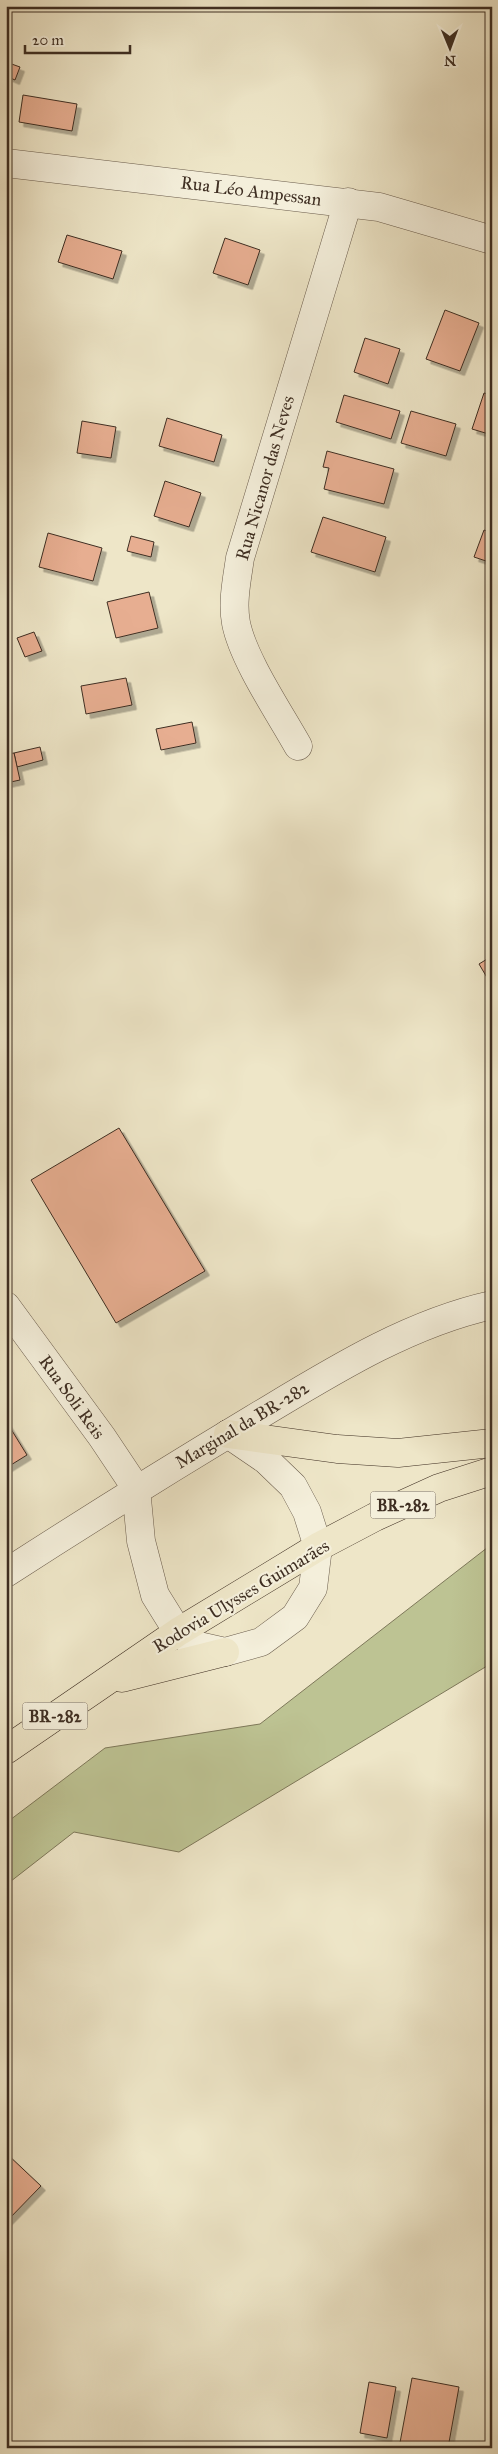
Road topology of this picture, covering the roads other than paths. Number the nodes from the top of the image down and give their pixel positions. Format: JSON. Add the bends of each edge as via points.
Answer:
{"nodes":[{"id":1,"x":6,"y":162,"type":"edge"},
{"id":2,"x":348,"y":202,"type":"junction"},
{"id":3,"x":492,"y":240,"type":"edge"},
{"id":4,"x":298,"y":746,"type":"dead end"},
{"id":5,"x":492,"y":1305,"type":"edge"},
{"id":6,"x":6,"y":1306,"type":"edge"},
{"id":7,"x":228,"y":1434,"type":"junction"},
{"id":8,"x":492,"y":1444,"type":"edge"},
{"id":9,"x":492,"y":1471,"type":"edge"},
{"id":10,"x":136,"y":1488,"type":"junction"},
{"id":11,"x":318,"y":1547,"type":"junction"},
{"id":12,"x":6,"y":1573,"type":"edge"},
{"id":13,"x":178,"y":1632,"type":"junction"},
{"id":14,"x":225,"y":1652,"type":"junction"},
{"id":15,"x":104,"y":1683,"type":"junction"},
{"id":16,"x":6,"y":1750,"type":"edge"}],
"edges":[{"from":1,"to":2,"type":"street","name":"Rua Léo Ampessan"},
{"from":2,"to":3,"type":"street","name":"Rua Léo Ampessan","via":[[379,207]]},
{"from":2,"to":4,"type":"street","name":"Rua Nicanor das Neves","via":[[240,558],[235,591],[236,622],[244,648]]},
{"from":5,"to":7,"type":"street","name":"Marginal da BR-282","via":[[388,1342]]},
{"from":6,"to":10,"type":"street","name":"Rua Soli Reis"},
{"from":7,"to":8,"type":"highway","via":[[337,1449],[398,1453]]},
{"from":7,"to":10,"type":"street","name":"Marginal da BR-282"},
{"from":7,"to":11,"type":"street","via":[[266,1460],[293,1486],[307,1512]]},
{"from":9,"to":11,"type":"highway","name":"Rodovia Ulysses Guimarães","number":"BR-282","via":[[439,1488]]},
{"from":10,"to":12,"type":"street","name":"Marginal da BR-282"},
{"from":10,"to":13,"type":"street","via":[[141,1541],[155,1595]]},
{"from":11,"to":13,"type":"highway","name":"Rodovia Ulysses Guimarães","number":"BR-282"},
{"from":11,"to":14,"type":"street","via":[[312,1588],[295,1617],[261,1642]]},
{"from":13,"to":14,"type":"street","via":[[194,1645]]},
{"from":13,"to":15,"type":"highway","name":"Rodovia Ulysses Guimarães","number":"BR-282"},
{"from":14,"to":15,"type":"highway"},
{"from":15,"to":16,"type":"highway","name":"Rodovia Ulysses Guimarães","number":"BR-282"}]}
